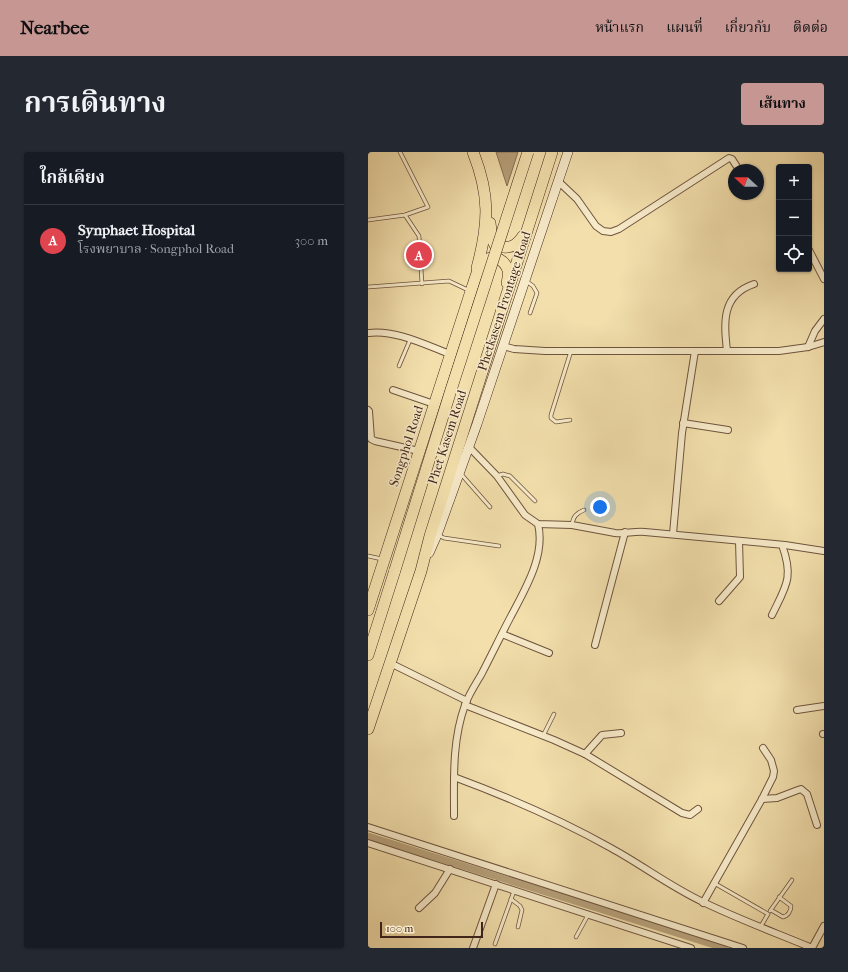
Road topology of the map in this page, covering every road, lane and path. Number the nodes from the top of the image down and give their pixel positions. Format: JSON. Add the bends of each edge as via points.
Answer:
{"nodes":[{"id":1,"x":400,"y":152,"type":"edge"},
{"id":2,"x":473,"y":152,"type":"edge"},
{"id":3,"x":528,"y":152,"type":"edge"},
{"id":4,"x":552,"y":152,"type":"edge"},
{"id":5,"x":568,"y":152,"type":"edge"},
{"id":6,"x":735,"y":164,"type":"edge"},
{"id":7,"x":558,"y":181,"type":"junction"},
{"id":8,"x":486,"y":205,"type":"junction"},
{"id":9,"x":405,"y":214,"type":"junction"},
{"id":10,"x":368,"y":220,"type":"edge"},
{"id":11,"x":528,"y":224,"type":"junction"},
{"id":12,"x":812,"y":256,"type":"edge"},
{"id":13,"x":824,"y":279,"type":"edge"},
{"id":14,"x":525,"y":280,"type":"junction"},
{"id":15,"x":422,"y":284,"type":"junction"},
{"id":16,"x":754,"y":284,"type":"dead end"},
{"id":17,"x":368,"y":287,"type":"edge"},
{"id":18,"x":471,"y":290,"type":"junction"},
{"id":19,"x":504,"y":305,"type":"junction"},
{"id":20,"x":530,"y":313,"type":"dead end"},
{"id":21,"x":824,"y":319,"type":"edge"},
{"id":22,"x":368,"y":333,"type":"edge"},
{"id":23,"x":410,"y":340,"type":"junction"},
{"id":24,"x":824,"y":342,"type":"edge"},
{"id":25,"x":503,"y":346,"type":"junction"},
{"id":26,"x":808,"y":347,"type":"junction"},
{"id":27,"x":571,"y":351,"type":"junction"},
{"id":28,"x":695,"y":351,"type":"junction"},
{"id":29,"x":727,"y":351,"type":"junction"},
{"id":30,"x":450,"y":354,"type":"junction"},
{"id":31,"x":399,"y":366,"type":"dead end"},
{"id":32,"x":393,"y":390,"type":"dead end"},
{"id":33,"x":434,"y":404,"type":"junction"},
{"id":34,"x":368,"y":410,"type":"edge"},
{"id":35,"x":570,"y":420,"type":"dead end"},
{"id":36,"x":683,"y":423,"type":"junction"},
{"id":37,"x":728,"y":430,"type":"dead end"},
{"id":38,"x":469,"y":447,"type":"junction"},
{"id":39,"x":419,"y":451,"type":"junction"},
{"id":40,"x":460,"y":472,"type":"junction"},
{"id":41,"x":497,"y":476,"type":"junction"},
{"id":42,"x":535,"y":501,"type":"dead end"},
{"id":43,"x":490,"y":507,"type":"dead end"},
{"id":44,"x":584,"y":510,"type":"dead end"},
{"id":45,"x":538,"y":524,"type":"junction"},
{"id":46,"x":572,"y":524,"type":"junction"},
{"id":47,"x":626,"y":532,"type":"junction"},
{"id":48,"x":673,"y":534,"type":"junction"},
{"id":49,"x":437,"y":535,"type":"junction"},
{"id":50,"x":739,"y":541,"type":"junction"},
{"id":51,"x":782,"y":545,"type":"junction"},
{"id":52,"x":499,"y":546,"type":"dead end"},
{"id":53,"x":824,"y":551,"type":"edge"},
{"id":54,"x":368,"y":556,"type":"edge"},
{"id":55,"x":384,"y":560,"type":"junction"},
{"id":56,"x":421,"y":571,"type":"junction"},
{"id":57,"x":719,"y":601,"type":"dead end"},
{"id":58,"x":369,"y":604,"type":"edge"},
{"id":59,"x":772,"y":615,"type":"dead end"},
{"id":60,"x":502,"y":634,"type":"junction"},
{"id":61,"x":595,"y":645,"type":"dead end"},
{"id":62,"x":549,"y":653,"type":"dead end"},
{"id":63,"x":368,"y":655,"type":"edge"},
{"id":64,"x":390,"y":663,"type":"junction"},
{"id":65,"x":466,"y":703,"type":"junction"},
{"id":66,"x":824,"y":706,"type":"edge"},
{"id":67,"x":797,"y":710,"type":"dead end"},
{"id":68,"x":554,"y":714,"type":"dead end"},
{"id":69,"x":368,"y":729,"type":"edge"},
{"id":70,"x":621,"y":733,"type":"dead end"},
{"id":71,"x":543,"y":736,"type":"junction"},
{"id":72,"x":763,"y":748,"type":"dead end"},
{"id":73,"x":585,"y":754,"type":"junction"},
{"id":74,"x":454,"y":776,"type":"junction"},
{"id":75,"x":762,"y":800,"type":"junction"},
{"id":76,"x":698,"y":809,"type":"dead end"},
{"id":77,"x":454,"y":816,"type":"dead end"},
{"id":78,"x":817,"y":825,"type":"dead end"},
{"id":79,"x":368,"y":827,"type":"edge"},
{"id":80,"x":368,"y":843,"type":"edge"},
{"id":81,"x":450,"y":869,"type":"junction"},
{"id":82,"x":792,"y":880,"type":"dead end"},
{"id":83,"x":714,"y":883,"type":"junction"},
{"id":84,"x":496,"y":884,"type":"junction"},
{"id":85,"x":514,"y":891,"type":"junction"},
{"id":86,"x":779,"y":898,"type":"junction"},
{"id":87,"x":511,"y":900,"type":"junction"},
{"id":88,"x":703,"y":902,"type":"junction"},
{"id":89,"x":419,"y":908,"type":"dead end"},
{"id":90,"x":771,"y":910,"type":"junction"},
{"id":91,"x":768,"y":914,"type":"junction"},
{"id":92,"x":588,"y":915,"type":"junction"},
{"id":93,"x":761,"y":926,"type":"junction"},
{"id":94,"x":824,"y":926,"type":"edge"},
{"id":95,"x":518,"y":927,"type":"dead end"},
{"id":96,"x":576,"y":937,"type":"dead end"},
{"id":97,"x":495,"y":944,"type":"dead end"},
{"id":98,"x":473,"y":948,"type":"edge"},
{"id":99,"x":691,"y":948,"type":"edge"},
{"id":100,"x":744,"y":948,"type":"edge"}],
"edges":[{"from":1,"to":9,"type":"lane","via":[[428,206]]},
{"from":2,"to":8,"type":"highway","name":"Songphol Road","via":[[482,176]]},
{"from":3,"to":63,"type":"highway","name":"Phet Kasem Road","bridge":true},
{"from":4,"to":11,"type":"highway","name":"Phet Kasem Road"},
{"from":5,"to":7,"type":"main road","name":"Phetkasem Frontage Road"},
{"from":6,"to":7,"type":"street","via":[[729,158],[611,232],[603,231],[596,226],[577,199]]},
{"from":7,"to":14,"type":"main road","name":"Phetkasem Frontage Road"},
{"from":8,"to":11,"type":"highway","via":[[495,245],[506,248],[517,244]]},
{"from":8,"to":18,"type":"highway","name":"Songphol Road","via":[[482,252]]},
{"from":9,"to":10,"type":"lane"},
{"from":9,"to":15,"type":"lane","via":[[419,236]]},
{"from":11,"to":19,"type":"highway","name":"Phet Kasem Road"},
{"from":12,"to":13,"type":"street"},
{"from":14,"to":20,"type":"lane","via":[[534,286],[537,292]]},
{"from":14,"to":25,"type":"main road","name":"Phetkasem Frontage Road"},
{"from":15,"to":17,"type":"lane"},
{"from":15,"to":18,"type":"lane","via":[[449,281]]},
{"from":16,"to":29,"type":"street","via":[[736,294],[729,306],[724,326]]},
{"from":18,"to":19,"type":"highway","via":[[484,261],[497,258],[508,271]]},
{"from":18,"to":30,"type":"highway","name":"Songphol Road"},
{"from":19,"to":56,"type":"highway","name":"Phet Kasem Road"},
{"from":21,"to":26,"type":"street","via":[[815,330]]},
{"from":22,"to":23,"type":"street","via":[[384,332]]},
{"from":23,"to":30,"type":"street"},
{"from":23,"to":31,"type":"lane"},
{"from":24,"to":26,"type":"street"},
{"from":25,"to":27,"type":"street","via":[[514,349]]},
{"from":25,"to":38,"type":"main road","name":"Phetkasem Frontage Road"},
{"from":26,"to":29,"type":"street","via":[[780,351]]},
{"from":27,"to":28,"type":"street"},
{"from":27,"to":35,"type":"lane","via":[[551,415],[556,422]]},
{"from":28,"to":29,"type":"street"},
{"from":28,"to":36,"type":"street"},
{"from":30,"to":33,"type":"highway","name":"Songphol Road"},
{"from":32,"to":33,"type":"street"},
{"from":33,"to":39,"type":"highway","name":"Songphol Road"},
{"from":34,"to":39,"type":"street","via":[[371,439]]},
{"from":36,"to":37,"type":"street"},
{"from":36,"to":48,"type":"street"},
{"from":38,"to":40,"type":"main road","name":"Phetkasem Frontage Road"},
{"from":38,"to":41,"type":"street"},
{"from":39,"to":55,"type":"highway","name":"Songphol Road"},
{"from":40,"to":43,"type":"lane"},
{"from":40,"to":49,"type":"main road","name":"Phetkasem Frontage Road"},
{"from":41,"to":42,"type":"lane","via":[[510,476]]},
{"from":41,"to":45,"type":"street","via":[[525,515]]},
{"from":44,"to":46,"type":"lane","via":[[575,515]]},
{"from":45,"to":46,"type":"street"},
{"from":45,"to":60,"type":"street","via":[[540,534],[536,561]]},
{"from":46,"to":47,"type":"street","via":[[615,533]]},
{"from":47,"to":48,"type":"street"},
{"from":47,"to":61,"type":"street"},
{"from":48,"to":50,"type":"street"},
{"from":49,"to":52,"type":"lane"},
{"from":49,"to":56,"type":"main road","name":"Phetkasem Frontage Road"},
{"from":50,"to":51,"type":"street"},
{"from":50,"to":57,"type":"street","via":[[740,578]]},
{"from":51,"to":53,"type":"street"},
{"from":51,"to":59,"type":"street","via":[[788,577]]},
{"from":54,"to":55,"type":"lane"},
{"from":55,"to":58,"type":"highway","name":"Songphol Road"},
{"from":56,"to":64,"type":"highway","name":"Phet Kasem Road"},
{"from":60,"to":62,"type":"street"},
{"from":60,"to":65,"type":"street"},
{"from":64,"to":65,"type":"street"},
{"from":64,"to":69,"type":"highway","name":"Phet Kasem Road"},
{"from":65,"to":71,"type":"street"},
{"from":65,"to":74,"type":"street","via":[[459,725]]},
{"from":66,"to":67,"type":"street"},
{"from":68,"to":71,"type":"lane"},
{"from":70,"to":73,"type":"street","via":[[602,735]]},
{"from":71,"to":73,"type":"street"},
{"from":72,"to":75,"type":"street","via":[[771,760],[774,771]]},
{"from":73,"to":76,"type":"street","via":[[682,813],[690,815]]},
{"from":74,"to":77,"type":"street"},
{"from":74,"to":88,"type":"street","via":[[576,829]]},
{"from":75,"to":78,"type":"street","via":[[777,798],[801,789],[807,794]]},
{"from":75,"to":83,"type":"street"},
{"from":79,"to":100,"type":"street"},
{"from":80,"to":81,"type":"street"},
{"from":81,"to":84,"type":"street"},
{"from":81,"to":89,"type":"street","via":[[435,893]]},
{"from":82,"to":86,"type":"lane"},
{"from":83,"to":88,"type":"street"},
{"from":83,"to":91,"type":"lane"},
{"from":84,"to":85,"type":"street"},
{"from":84,"to":98,"type":"street"},
{"from":85,"to":87,"type":"lane"},
{"from":85,"to":92,"type":"street"},
{"from":86,"to":90,"type":"lane"},
{"from":86,"to":90,"type":"lane","via":[[790,906],[788,914],[783,917]]},
{"from":87,"to":95,"type":"lane","via":[[522,910]]},
{"from":87,"to":97,"type":"lane"},
{"from":88,"to":93,"type":"street"},
{"from":90,"to":91,"type":"lane"},
{"from":91,"to":93,"type":"lane"},
{"from":92,"to":96,"type":"lane"},
{"from":92,"to":99,"type":"street"},
{"from":93,"to":94,"type":"street","via":[[812,948]]}]}
